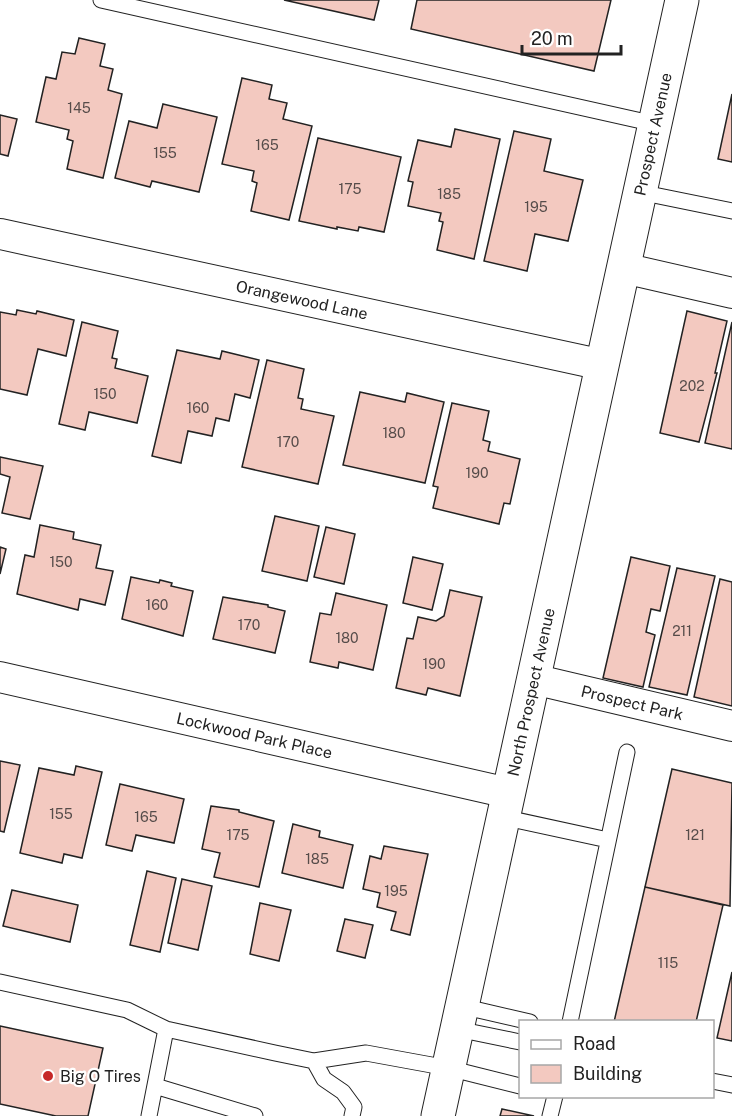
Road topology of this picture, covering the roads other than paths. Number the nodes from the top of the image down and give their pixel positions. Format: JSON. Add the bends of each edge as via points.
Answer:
{"nodes":[{"id":1,"x":100,"y":0,"type":"edge"},
{"id":2,"x":682,"y":0,"type":"edge"},
{"id":3,"x":655,"y":124,"type":"junction"},
{"id":4,"x":639,"y":192,"type":"junction"},
{"id":5,"x":732,"y":211,"type":"edge"},
{"id":6,"x":0,"y":234,"type":"edge"},
{"id":7,"x":623,"y":268,"type":"junction"},
{"id":8,"x":732,"y":293,"type":"edge"},
{"id":9,"x":603,"y":365,"type":"junction"},
{"id":10,"x":0,"y":677,"type":"edge"},
{"id":11,"x":533,"y":679,"type":"junction"},
{"id":12,"x":732,"y":726,"type":"edge"},
{"id":13,"x":627,"y":752,"type":"dead end"},
{"id":14,"x":505,"y":805,"type":"junction"},
{"id":15,"x":608,"y":840,"type":"junction"},
{"id":16,"x":0,"y":981,"type":"edge"},
{"id":17,"x":459,"y":1017,"type":"junction"},
{"id":18,"x":570,"y":1020,"type":"edge"},
{"id":19,"x":519,"y":1021,"type":"edge"},
{"id":20,"x":166,"y":1029,"type":"junction"},
{"id":21,"x":519,"y":1042,"type":"edge"},
{"id":22,"x":314,"y":1060,"type":"junction"},
{"id":23,"x":448,"y":1068,"type":"junction"},
{"id":24,"x":714,"y":1082,"type":"edge"},
{"id":25,"x":732,"y":1085,"type":"edge"},
{"id":26,"x":155,"y":1086,"type":"junction"},
{"id":27,"x":519,"y":1086,"type":"edge"},
{"id":28,"x":554,"y":1098,"type":"edge"},
{"id":29,"x":149,"y":1116,"type":"edge"},
{"id":30,"x":255,"y":1116,"type":"edge"},
{"id":31,"x":352,"y":1116,"type":"edge"},
{"id":32,"x":438,"y":1116,"type":"edge"},
{"id":33,"x":550,"y":1116,"type":"edge"}],
"edges":[{"from":1,"to":3,"type":"lane"},
{"from":2,"to":3,"type":"main road","name":"Prospect Avenue"},
{"from":3,"to":4,"type":"main road","name":"Prospect Avenue"},
{"from":4,"to":5,"type":"lane"},
{"from":4,"to":7,"type":"main road","name":"Prospect Avenue"},
{"from":6,"to":9,"type":"street","name":"Orangewood Lane"},
{"from":7,"to":8,"type":"street"},
{"from":7,"to":9,"type":"main road","name":"North Prospect Avenue"},
{"from":9,"to":11,"type":"main road","name":"North Prospect Avenue"},
{"from":10,"to":14,"type":"street","name":"Lockwood Park Place"},
{"from":11,"to":12,"type":"street","name":"Prospect Park"},
{"from":11,"to":14,"type":"main road","name":"North Prospect Avenue"},
{"from":13,"to":15,"type":"lane"},
{"from":14,"to":15,"type":"lane"},
{"from":14,"to":17,"type":"main road","name":"North Prospect Avenue"},
{"from":15,"to":18,"type":"lane"},
{"from":16,"to":20,"type":"lane","via":[[127,1010]]},
{"from":17,"to":19,"type":"lane"},
{"from":17,"to":21,"type":"lane"},
{"from":17,"to":23,"type":"main road","name":"North Prospect Avenue"},
{"from":20,"to":22,"type":"lane"},
{"from":20,"to":26,"type":"lane"},
{"from":22,"to":23,"type":"lane","via":[[366,1053]]},
{"from":22,"to":31,"type":"lane","via":[[324,1079],[343,1092],[354,1107]]},
{"from":23,"to":27,"type":"lane"},
{"from":23,"to":32,"type":"main road","name":"North Prospect Avenue"},
{"from":24,"to":25,"type":"lane"},
{"from":26,"to":29,"type":"lane"},
{"from":26,"to":30,"type":"lane"},
{"from":28,"to":33,"type":"lane"}]}
